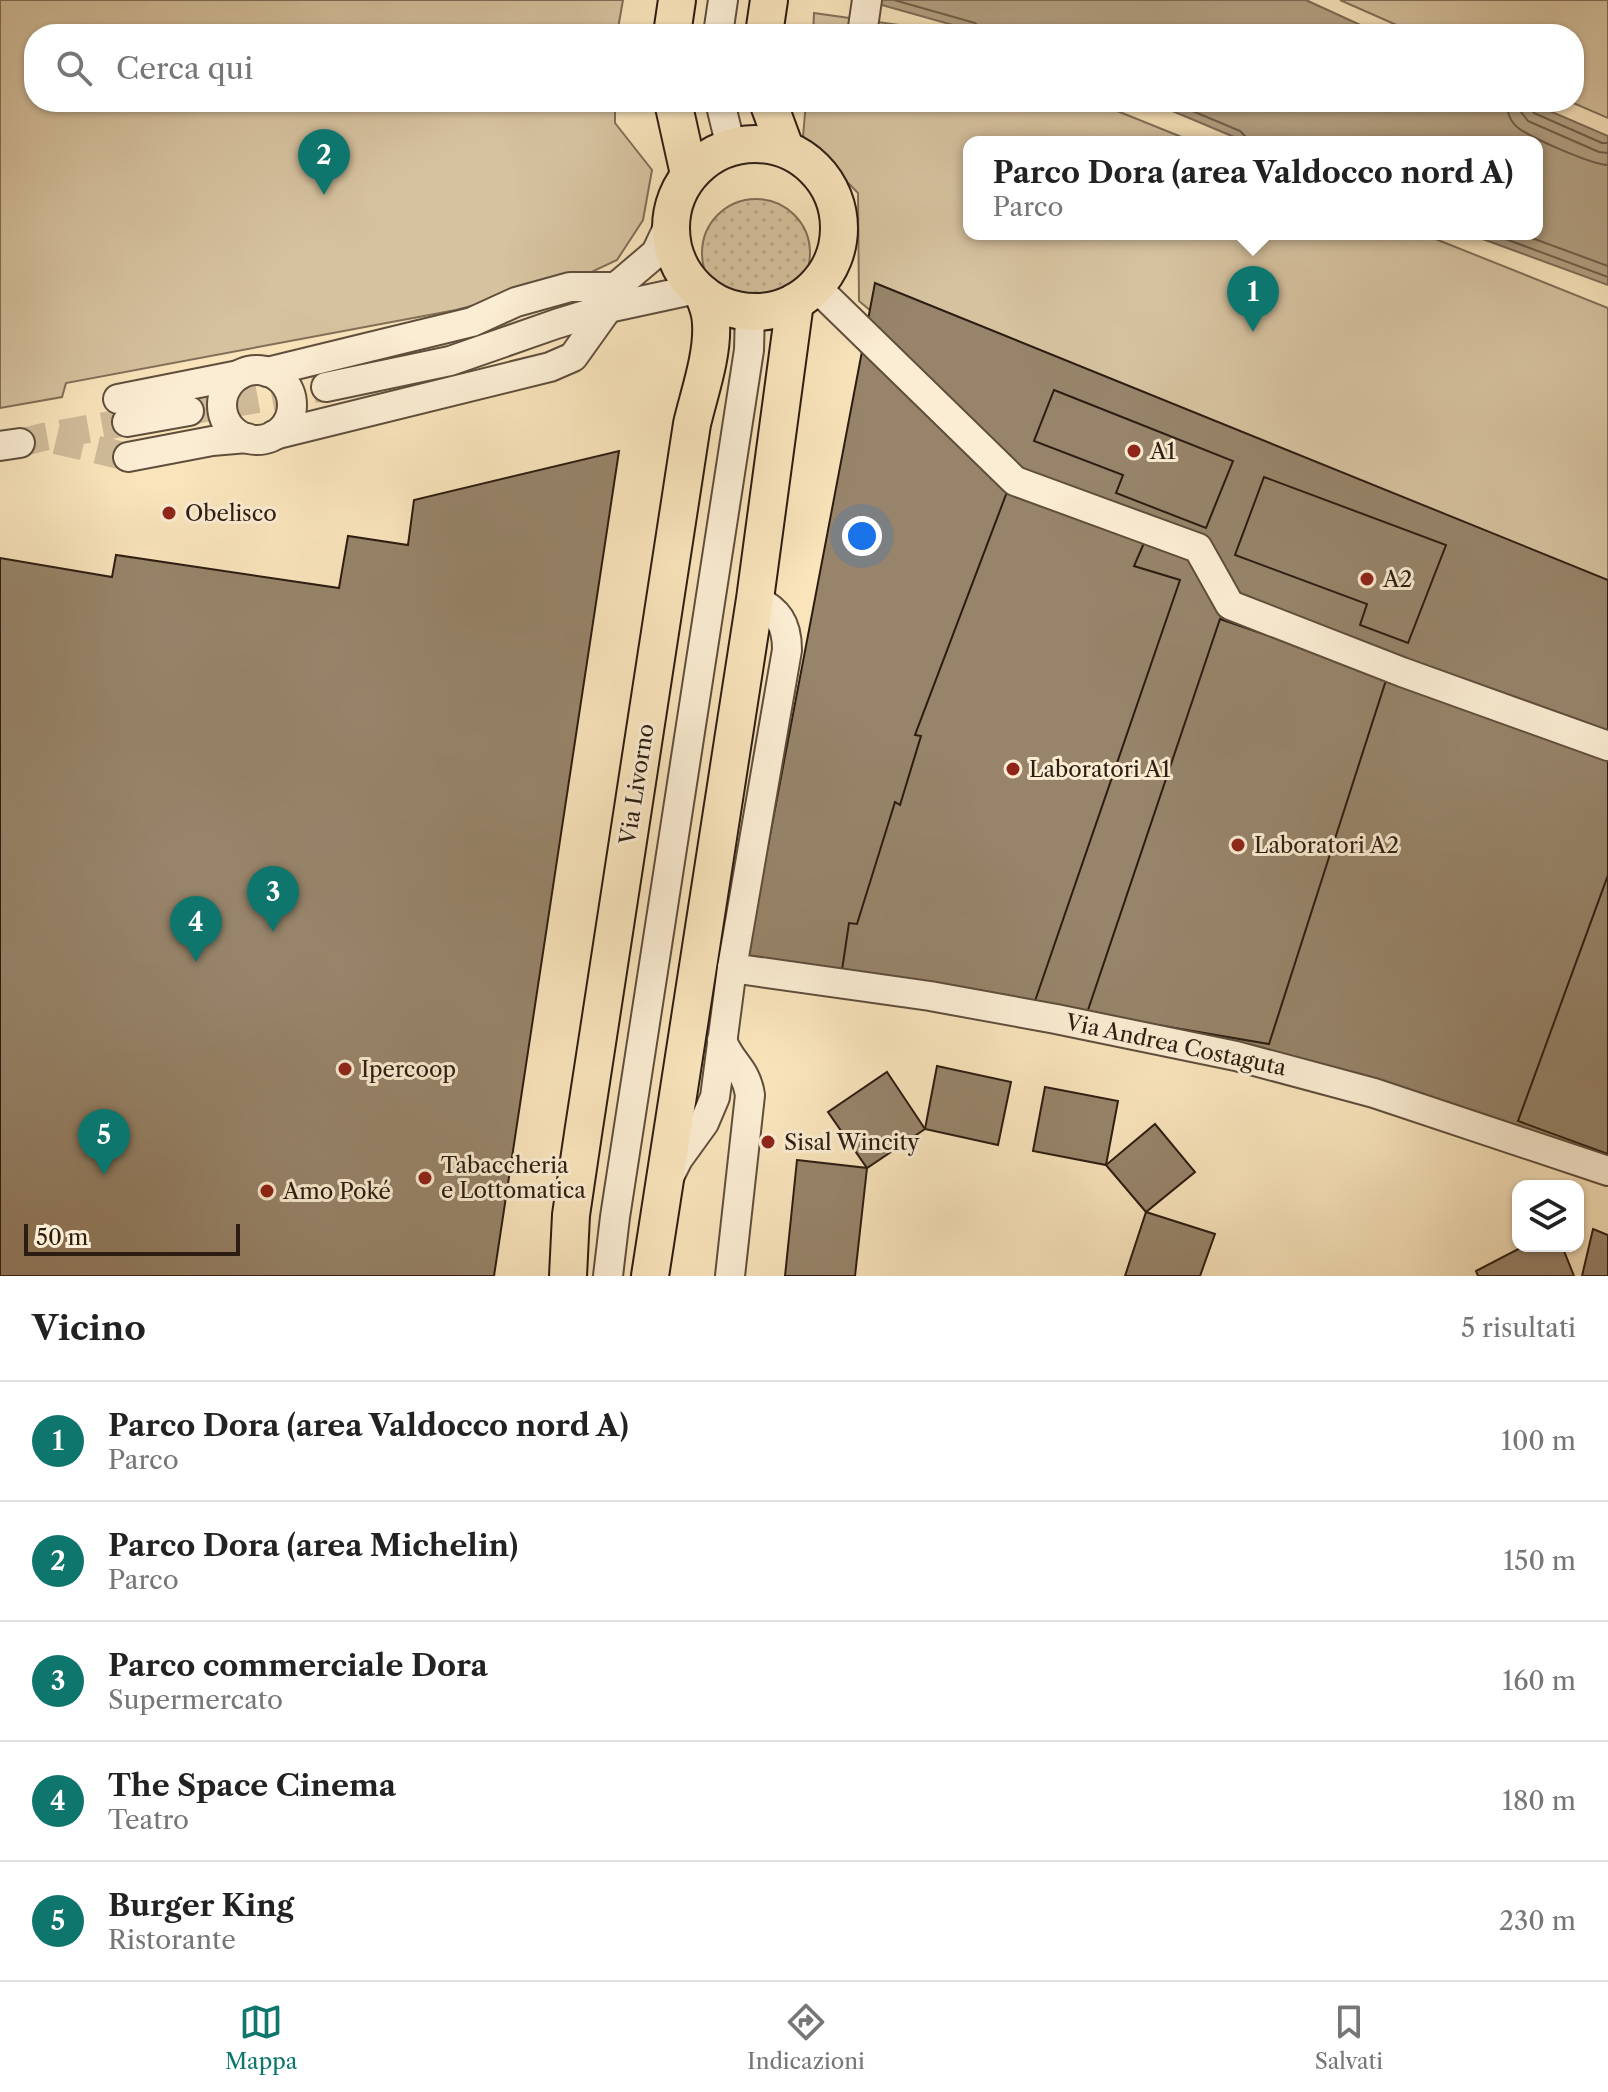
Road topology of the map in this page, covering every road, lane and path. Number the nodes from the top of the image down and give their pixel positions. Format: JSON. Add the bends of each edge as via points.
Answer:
{"nodes":[{"id":1,"x":677,"y":0,"type":"edge"},
{"id":2,"x":723,"y":0,"type":"edge"},
{"id":3,"x":867,"y":0,"type":"edge"},
{"id":4,"x":673,"y":24,"type":"edge"},
{"id":5,"x":719,"y":24,"type":"edge"},
{"id":6,"x":863,"y":24,"type":"edge"},
{"id":7,"x":675,"y":112,"type":"edge"},
{"id":8,"x":722,"y":112,"type":"edge"},
{"id":9,"x":772,"y":112,"type":"edge"},
{"id":10,"x":731,"y":147,"type":"junction"},
{"id":11,"x":785,"y":148,"type":"junction"},
{"id":12,"x":689,"y":174,"type":"junction"},
{"id":13,"x":671,"y":221,"type":"junction"},
{"id":14,"x":699,"y":291,"type":"junction"},
{"id":15,"x":806,"y":294,"type":"junction"},
{"id":16,"x":612,"y":297,"type":"junction"},
{"id":17,"x":750,"y":312,"type":"junction"},
{"id":18,"x":267,"y":372,"type":"junction"},
{"id":19,"x":239,"y":375,"type":"junction"},
{"id":20,"x":326,"y":387,"type":"tunnel mouth"},
{"id":21,"x":189,"y":411,"type":"tunnel mouth"},
{"id":22,"x":261,"y":436,"type":"junction"},
{"id":23,"x":128,"y":457,"type":"tunnel mouth"},
{"id":24,"x":755,"y":599,"type":"junction"},
{"id":25,"x":1608,"y":746,"type":"edge"},
{"id":26,"x":732,"y":968,"type":"junction"},
{"id":27,"x":722,"y":1040,"type":"junction"},
{"id":28,"x":1608,"y":1171,"type":"edge"},
{"id":29,"x":664,"y":1186,"type":"junction"},
{"id":30,"x":568,"y":1276,"type":"edge"},
{"id":31,"x":608,"y":1276,"type":"edge"},
{"id":32,"x":650,"y":1276,"type":"edge"},
{"id":33,"x":730,"y":1276,"type":"edge"}],
"edges":[{"from":1,"to":4,"type":"main road"},
{"from":2,"to":5,"type":"street"},
{"from":3,"to":6,"type":"street"},
{"from":7,"to":12,"type":"main road"},
{"from":8,"to":10,"type":"street"},
{"from":9,"to":11,"type":"main road"},
{"from":10,"to":11,"type":"main road","via":[[750,143]]},
{"from":10,"to":12,"type":"main road"},
{"from":11,"to":15,"type":"main road","via":[[827,183],[840,225],[829,269]]},
{"from":12,"to":13,"type":"main road","via":[[677,194]]},
{"from":13,"to":14,"type":"main road","via":[[678,262]]},
{"from":13,"to":16,"type":"street","via":[[656,253]]},
{"from":14,"to":16,"type":"street"},
{"from":14,"to":17,"type":"main road","via":[[730,309]]},
{"from":14,"to":30,"type":"main road","name":"Via Livorno","via":[[712,323],[710,346],[692,424],[588,1102]]},
{"from":15,"to":17,"type":"main road","via":[[784,308]]},
{"from":15,"to":24,"type":"main road"},
{"from":15,"to":25,"type":"street","via":[[1015,481],[1198,548],[1230,605]]},
{"from":16,"to":18,"type":"street","via":[[570,287],[516,302],[472,322]]},
{"from":16,"to":20,"type":"street","via":[[556,324],[450,361]]},
{"from":16,"to":22,"type":"street","via":[[573,357],[550,367]]},
{"from":17,"to":31,"type":"street","name":"Via Livorno","via":[[749,350]]},
{"from":18,"to":19,"type":"street"},
{"from":18,"to":22,"type":"street","via":[[286,385],[292,407],[283,428]]},
{"from":19,"to":21,"type":"street","via":[[122,410]]},
{"from":19,"to":22,"type":"street","via":[[224,392],[224,415],[237,433]]},
{"from":22,"to":23,"type":"street"},
{"from":24,"to":26,"type":"street","via":[[773,608],[787,632],[787,650]]},
{"from":24,"to":29,"type":"main road"},
{"from":26,"to":27,"type":"street"},
{"from":26,"to":28,"type":"street","name":"Via Andrea Costaguta","via":[[986,1006],[1236,1056],[1374,1093]]},
{"from":27,"to":29,"type":"street","via":[[711,1110]]},
{"from":27,"to":33,"type":"street","via":[[745,1075],[750,1095]]},
{"from":29,"to":32,"type":"main road"}]}
